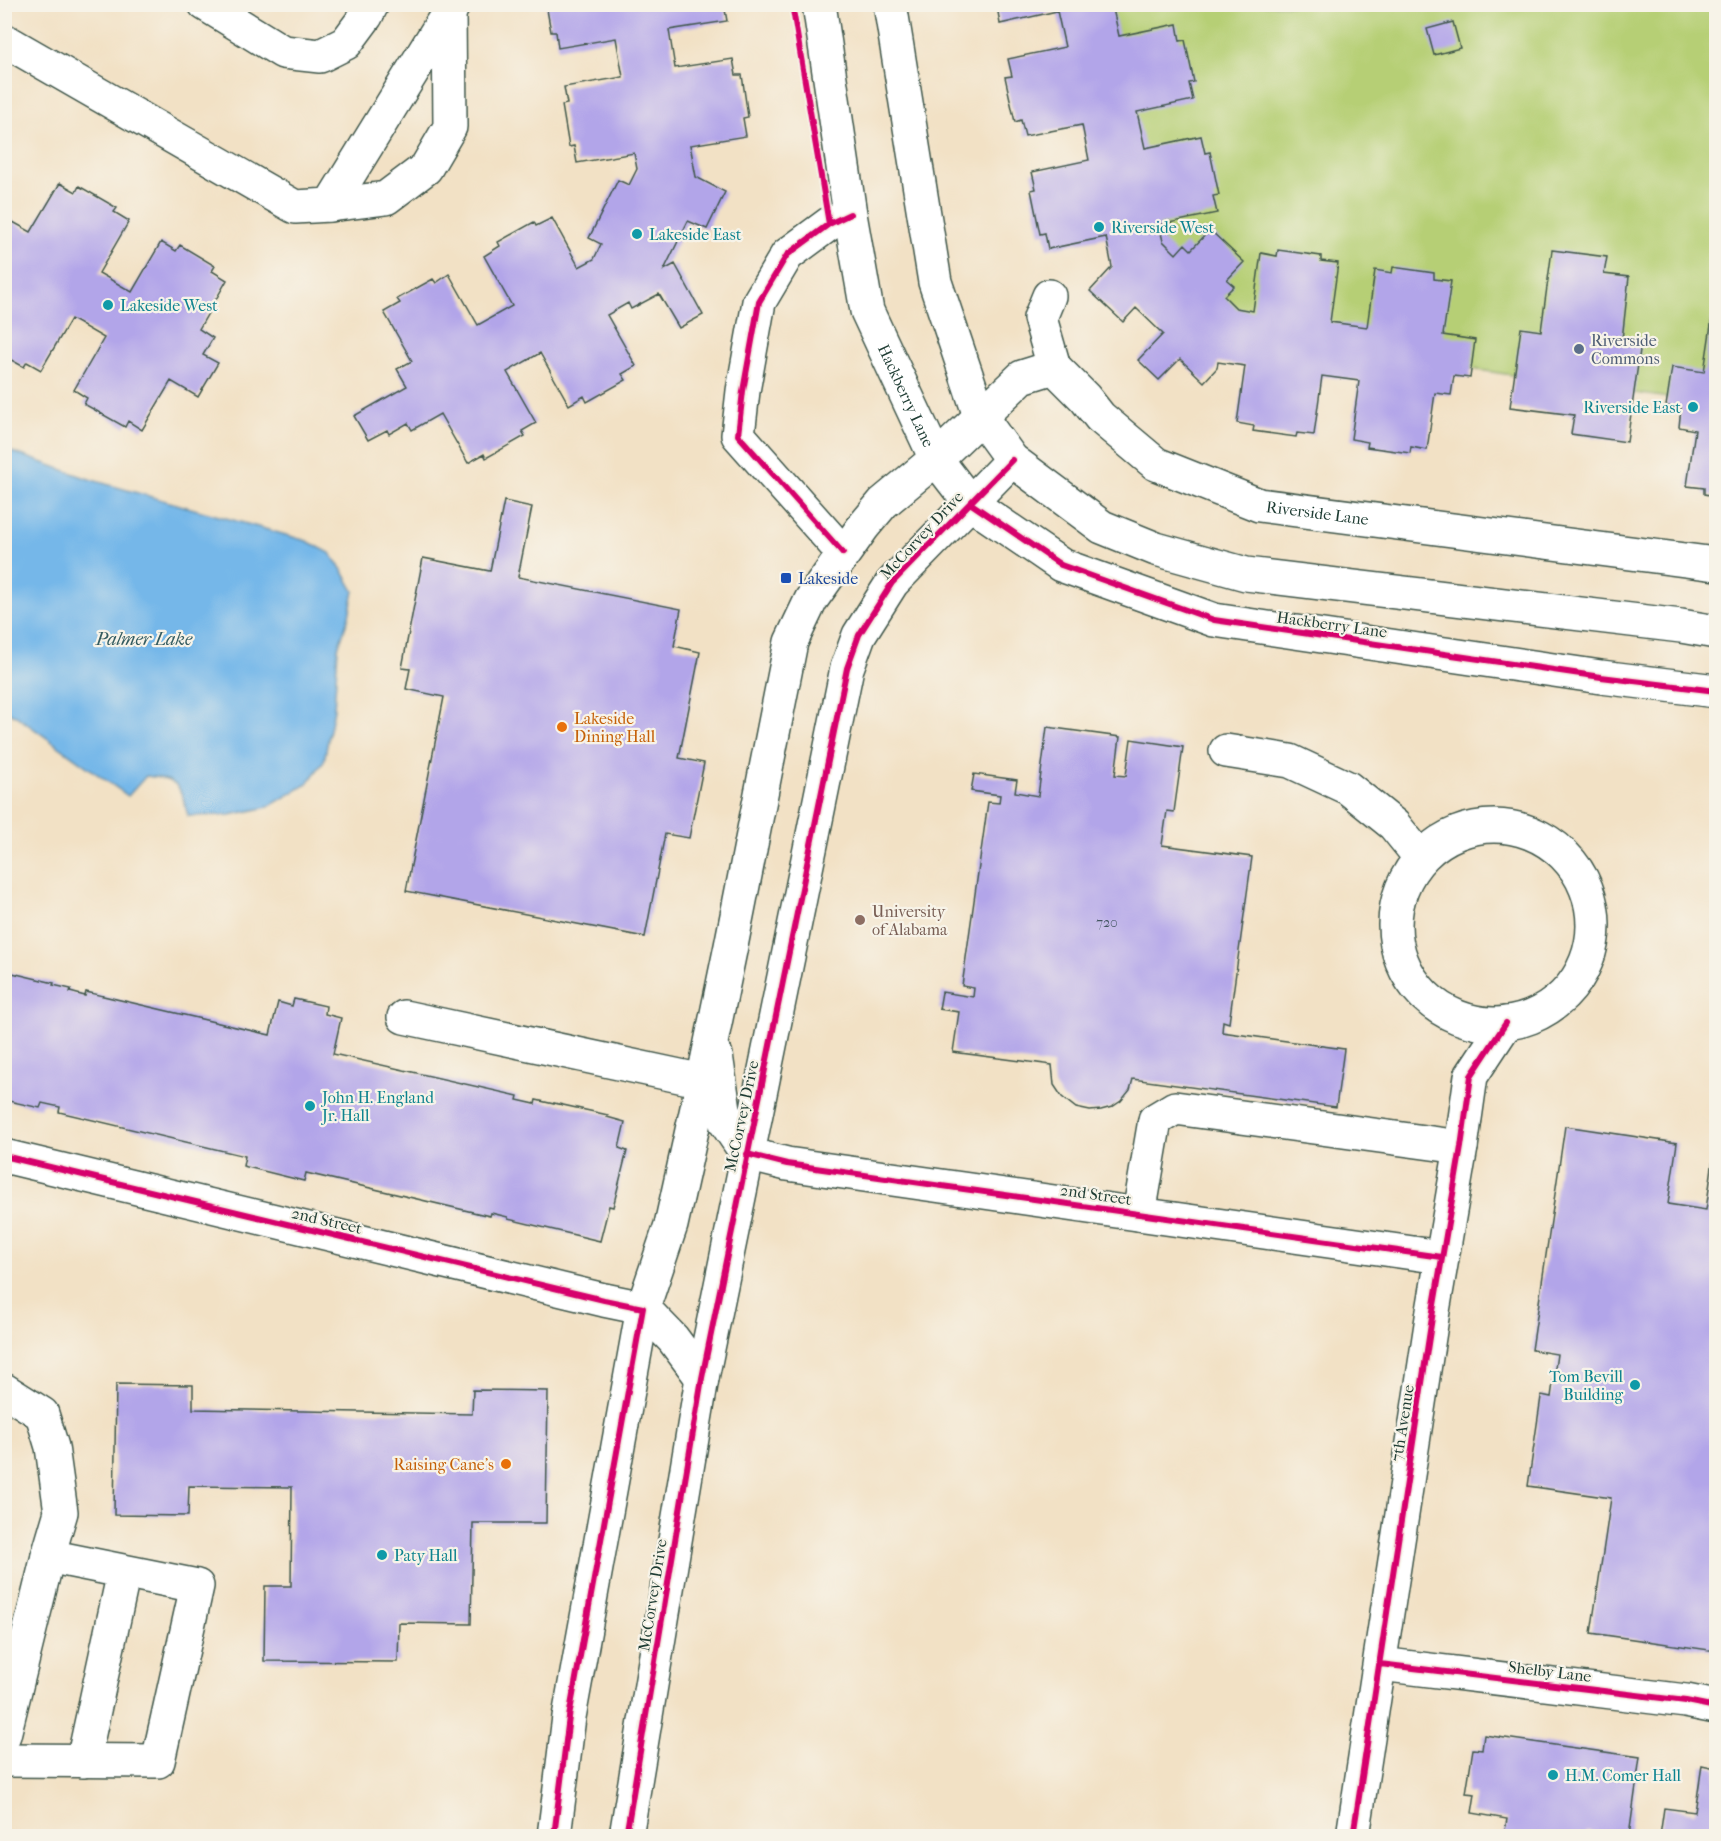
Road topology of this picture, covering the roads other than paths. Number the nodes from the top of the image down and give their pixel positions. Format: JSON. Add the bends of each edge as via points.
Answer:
{"nodes":[{"id":1,"x":205,"y":4,"type":"edge"},
{"id":2,"x":372,"y":4,"type":"edge"},
{"id":3,"x":819,"y":4,"type":"edge"},
{"id":4,"x":890,"y":4,"type":"edge"},
{"id":5,"x":452,"y":8,"type":"edge"},
{"id":6,"x":4,"y":40,"type":"edge"},
{"id":7,"x":330,"y":205,"type":"junction"},
{"id":8,"x":850,"y":214,"type":"junction"},
{"id":9,"x":1049,"y":296,"type":"dead end"},
{"id":10,"x":1054,"y":368,"type":"junction"},
{"id":11,"x":980,"y":416,"type":"junction"},
{"id":12,"x":936,"y":459,"type":"junction"},
{"id":13,"x":1012,"y":460,"type":"junction"},
{"id":14,"x":970,"y":502,"type":"junction"},
{"id":15,"x":843,"y":554,"type":"junction"},
{"id":16,"x":1716,"y":564,"type":"edge"},
{"id":17,"x":1716,"y":632,"type":"edge"},
{"id":18,"x":1716,"y":691,"type":"edge"},
{"id":19,"x":1226,"y":751,"type":"dead end"},
{"id":20,"x":1420,"y":857,"type":"junction"},
{"id":21,"x":1450,"y":1015,"type":"junction"},
{"id":22,"x":404,"y":1017,"type":"dead end"},
{"id":23,"x":1506,"y":1023,"type":"junction"},
{"id":24,"x":713,"y":1035,"type":"junction"},
{"id":25,"x":1471,"y":1076,"type":"junction"},
{"id":26,"x":703,"y":1081,"type":"junction"},
{"id":27,"x":1461,"y":1147,"type":"junction"},
{"id":28,"x":747,"y":1154,"type":"junction"},
{"id":29,"x":4,"y":1156,"type":"edge"},
{"id":30,"x":1138,"y":1214,"type":"junction"},
{"id":31,"x":1441,"y":1257,"type":"junction"},
{"id":32,"x":643,"y":1308,"type":"junction"},
{"id":33,"x":702,"y":1378,"type":"junction"},
{"id":34,"x":5,"y":1395,"type":"edge"},
{"id":35,"x":48,"y":1556,"type":"junction"},
{"id":36,"x":124,"y":1572,"type":"junction"},
{"id":37,"x":1380,"y":1664,"type":"junction"},
{"id":38,"x":1716,"y":1707,"type":"edge"},
{"id":39,"x":4,"y":1735,"type":"edge"},
{"id":40,"x":4,"y":1760,"type":"edge"},
{"id":41,"x":83,"y":1761,"type":"junction"},
{"id":42,"x":554,"y":1836,"type":"edge"},
{"id":43,"x":626,"y":1836,"type":"edge"},
{"id":44,"x":1353,"y":1836,"type":"edge"}],
"edges":[{"from":1,"to":2,"type":"street","via":[[283,52],[320,56],[346,43]]},
{"from":3,"to":8,"type":"street","name":"Hackberry Lane"},
{"from":4,"to":11,"type":"street","via":[[935,282]]},
{"from":5,"to":7,"type":"street"},
{"from":5,"to":7,"type":"street","via":[[450,127],[426,168],[386,198]]},
{"from":6,"to":7,"type":"street","via":[[295,207]]},
{"from":8,"to":12,"type":"street","name":"Hackberry Lane","via":[[867,311]]},
{"from":8,"to":15,"type":"street","via":[[829,224],[787,255],[759,302],[738,435]]},
{"from":9,"to":10,"type":"street","via":[[1040,318]]},
{"from":10,"to":11,"type":"street","via":[[1022,377]]},
{"from":10,"to":16,"type":"street","name":"Riverside Lane","via":[[1100,417],[1156,464],[1258,505]]},
{"from":11,"to":12,"type":"street"},
{"from":11,"to":13,"type":"street"},
{"from":12,"to":14,"type":"street","name":"Hackberry Lane"},
{"from":12,"to":15,"type":"street","via":[[883,502]]},
{"from":13,"to":14,"type":"street","name":"McCorvey Drive"},
{"from":13,"to":17,"type":"street","via":[[1102,527],[1156,549],[1246,574]]},
{"from":14,"to":18,"type":"street","name":"Hackberry Lane","via":[[1061,565],[1214,620]]},
{"from":14,"to":28,"type":"street","name":"McCorvey Drive","via":[[892,583],[859,635],[847,668]]},
{"from":15,"to":24,"type":"street","via":[[790,642]]},
{"from":19,"to":20,"type":"street","via":[[1290,761],[1348,788],[1394,825]]},
{"from":20,"to":21,"type":"street","via":[[1402,883],[1394,914],[1395,945],[1406,975],[1426,999]]},
{"from":20,"to":23,"type":"street","via":[[1446,837],[1476,826],[1508,826],[1540,837],[1568,857],[1586,886],[1594,920],[1590,954],[1575,985],[1550,1008]]},
{"from":21,"to":23,"type":"street","via":[[1484,1025]]},
{"from":21,"to":25,"type":"street","name":"7th Avenue"},
{"from":22,"to":26,"type":"street"},
{"from":23,"to":25,"type":"street","name":"7th Avenue"},
{"from":24,"to":26,"type":"street"},
{"from":24,"to":28,"type":"street","via":[[726,1123]]},
{"from":25,"to":27,"type":"street","name":"7th Avenue"},
{"from":26,"to":32,"type":"street","via":[[670,1225]]},
{"from":27,"to":30,"type":"street","via":[[1175,1108],[1155,1120]]},
{"from":27,"to":31,"type":"street","name":"7th Avenue"},
{"from":28,"to":30,"type":"street","name":"2nd Street","via":[[787,1164]]},
{"from":28,"to":33,"type":"street","name":"McCorvey Drive"},
{"from":29,"to":32,"type":"street","name":"2nd Street"},
{"from":30,"to":31,"type":"street","name":"2nd Street"},
{"from":31,"to":37,"type":"street","name":"7th Avenue"},
{"from":32,"to":33,"type":"street"},
{"from":32,"to":42,"type":"street","via":[[569,1718]]},
{"from":33,"to":43,"type":"street","name":"McCorvey Drive"},
{"from":34,"to":35,"type":"street","via":[[42,1414],[52,1447],[61,1512]]},
{"from":35,"to":36,"type":"street"},
{"from":35,"to":39,"type":"street"},
{"from":36,"to":41,"type":"street"},
{"from":36,"to":41,"type":"street","via":[[196,1586],[158,1761]]},
{"from":37,"to":38,"type":"street","name":"Shelby Lane"},
{"from":37,"to":44,"type":"street","name":"7th Avenue"},
{"from":40,"to":41,"type":"street"}]}
